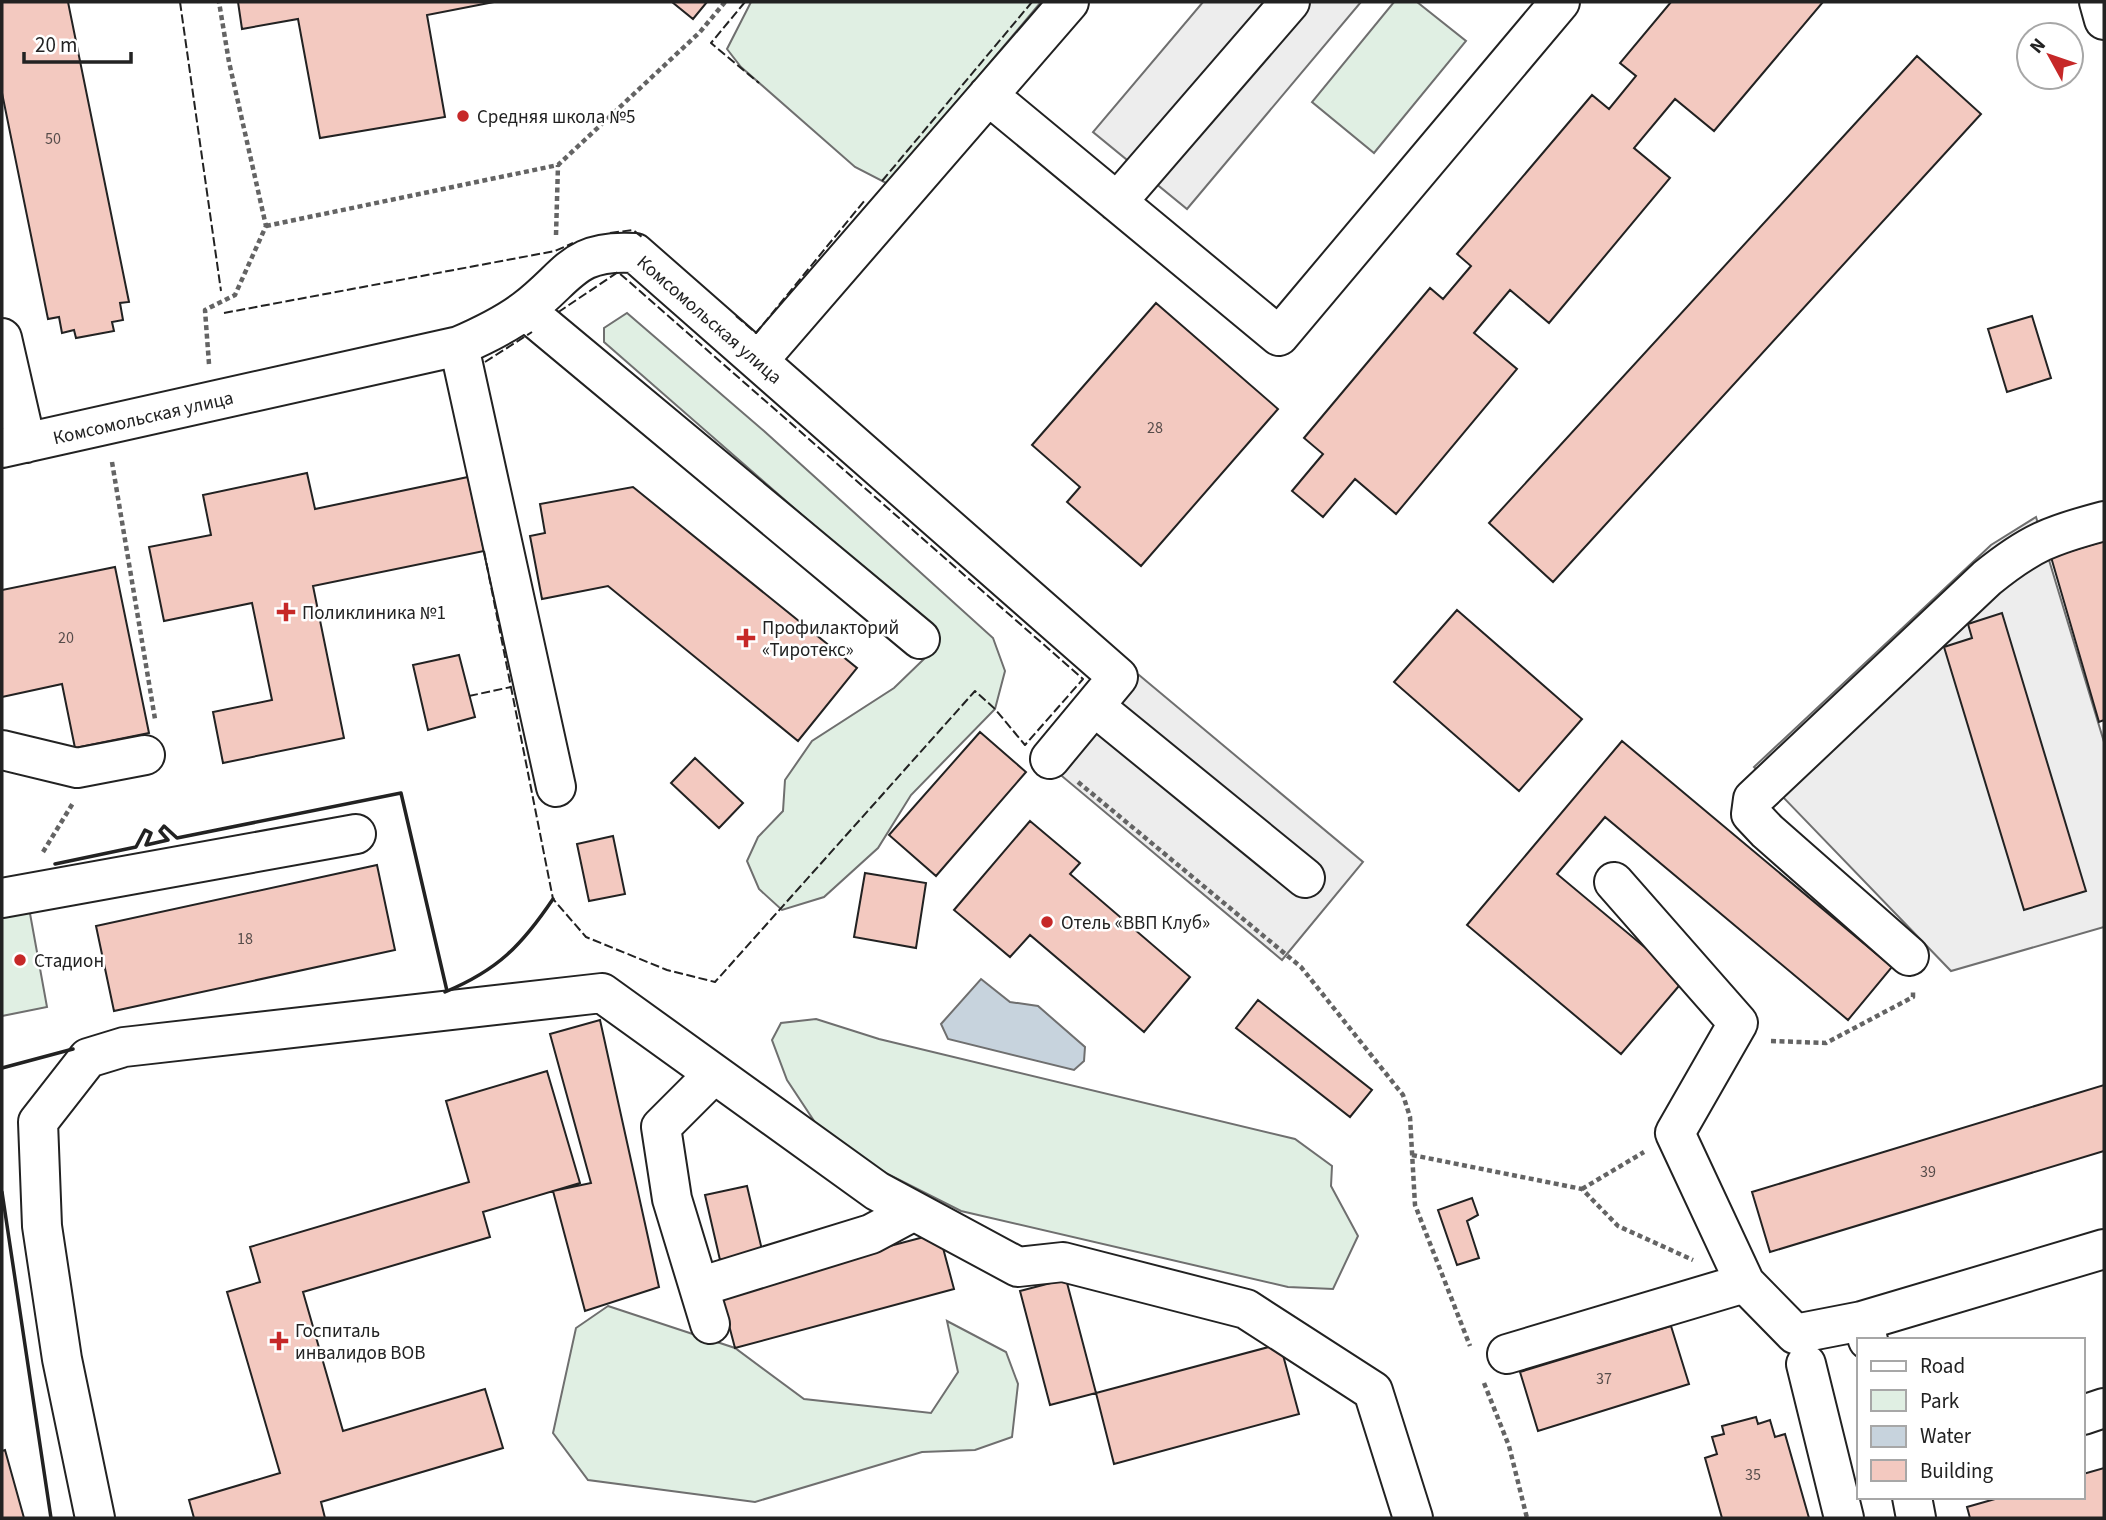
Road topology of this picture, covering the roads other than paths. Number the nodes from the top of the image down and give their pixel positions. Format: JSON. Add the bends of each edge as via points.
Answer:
{"nodes":[{"id":1,"x":1069,"y":2,"type":"edge"},
{"id":2,"x":1290,"y":2,"type":"edge"},
{"id":3,"x":1560,"y":2,"type":"edge"},
{"id":4,"x":2099,"y":2,"type":"edge"},
{"id":5,"x":2104,"y":20,"type":"edge"},
{"id":6,"x":988,"y":95,"type":"junction"},
{"id":7,"x":1117,"y":202,"type":"junction"},
{"id":8,"x":525,"y":310,"type":"junction"},
{"id":9,"x":2,"y":338,"type":"edge"},
{"id":10,"x":459,"y":346,"type":"junction"},
{"id":11,"x":758,"y":361,"type":"junction"},
{"id":12,"x":14,"y":445,"type":"edge"},
{"id":13,"x":2104,"y":521,"type":"edge"},
{"id":14,"x":920,"y":639,"type":"dead end"},
{"id":15,"x":1094,"y":706,"type":"junction"},
{"id":16,"x":150,"y":739,"type":"road end"},
{"id":17,"x":2,"y":750,"type":"edge"},
{"id":18,"x":1050,"y":759,"type":"road end"},
{"id":19,"x":556,"y":787,"type":"dead end"},
{"id":20,"x":356,"y":834,"type":"dead end"},
{"id":21,"x":1305,"y":878,"type":"dead end"},
{"id":22,"x":1614,"y":882,"type":"dead end"},
{"id":23,"x":2,"y":898,"type":"edge"},
{"id":24,"x":1909,"y":956,"type":"road end"},
{"id":25,"x":714,"y":1074,"type":"junction"},
{"id":26,"x":914,"y":1211,"type":"junction"},
{"id":27,"x":2104,"y":1249,"type":"edge"},
{"id":28,"x":1745,"y":1283,"type":"junction"},
{"id":29,"x":699,"y":1287,"type":"junction"},
{"id":30,"x":710,"y":1324,"type":"dead end"},
{"id":31,"x":1865,"y":1330,"type":"edge"},
{"id":32,"x":1487,"y":1360,"type":"road end"},
{"id":33,"x":1806,"y":1364,"type":"dead end"},
{"id":34,"x":2104,"y":1408,"type":"edge"},
{"id":35,"x":2085,"y":1414,"type":"edge"},
{"id":36,"x":1912,"y":1499,"type":"edge"},
{"id":37,"x":94,"y":1518,"type":"edge"},
{"id":38,"x":1413,"y":1518,"type":"edge"},
{"id":39,"x":1844,"y":1518,"type":"edge"},
{"id":40,"x":1916,"y":1518,"type":"edge"}],
"edges":[{"from":1,"to":6,"type":"street"},
{"from":2,"to":7,"type":"street"},
{"from":3,"to":7,"type":"street","via":[[1279,336]]},
{"from":4,"to":5,"type":"street"},
{"from":6,"to":7,"type":"street"},
{"from":6,"to":11,"type":"street"},
{"from":8,"to":10,"type":"street","name":"Комсомольская улица"},
{"from":8,"to":11,"type":"street","name":"Комсомольская улица","via":[[579,261],[604,251],[635,253]]},
{"from":8,"to":14,"type":"street"},
{"from":9,"to":12,"type":"street"},
{"from":10,"to":12,"type":"street","name":"Комсомольская улица"},
{"from":10,"to":19,"type":"street"},
{"from":11,"to":15,"type":"street","name":"Комсомольская улица","via":[[1118,677]]},
{"from":13,"to":24,"type":"street","via":[[2024,548],[1753,799],[1751,814],[1767,831]]},
{"from":15,"to":18,"type":"street","name":"Комсомольская улица"},
{"from":15,"to":21,"type":"street"},
{"from":16,"to":17,"type":"street","via":[[77,768]]},
{"from":20,"to":23,"type":"street"},
{"from":22,"to":28,"type":"street","via":[[1738,1023],[1675,1133]]},
{"from":25,"to":26,"type":"street","via":[[877,1191]]},
{"from":25,"to":29,"type":"street","via":[[661,1127],[672,1199]]},
{"from":25,"to":37,"type":"street","via":[[603,993],[124,1047],[88,1058],[38,1122],[43,1226],[62,1359]]},
{"from":26,"to":29,"type":"street","via":[[871,1234]]},
{"from":26,"to":38,"type":"street","via":[[1018,1267],[1063,1262],[1246,1309],[1373,1391]]},
{"from":27,"to":31,"type":"street"},
{"from":28,"to":31,"type":"street","via":[[1795,1334]]},
{"from":28,"to":32,"type":"street"},
{"from":29,"to":30,"type":"street"},
{"from":33,"to":39,"type":"street"},
{"from":34,"to":35,"type":"street"},
{"from":36,"to":40,"type":"street"}]}
